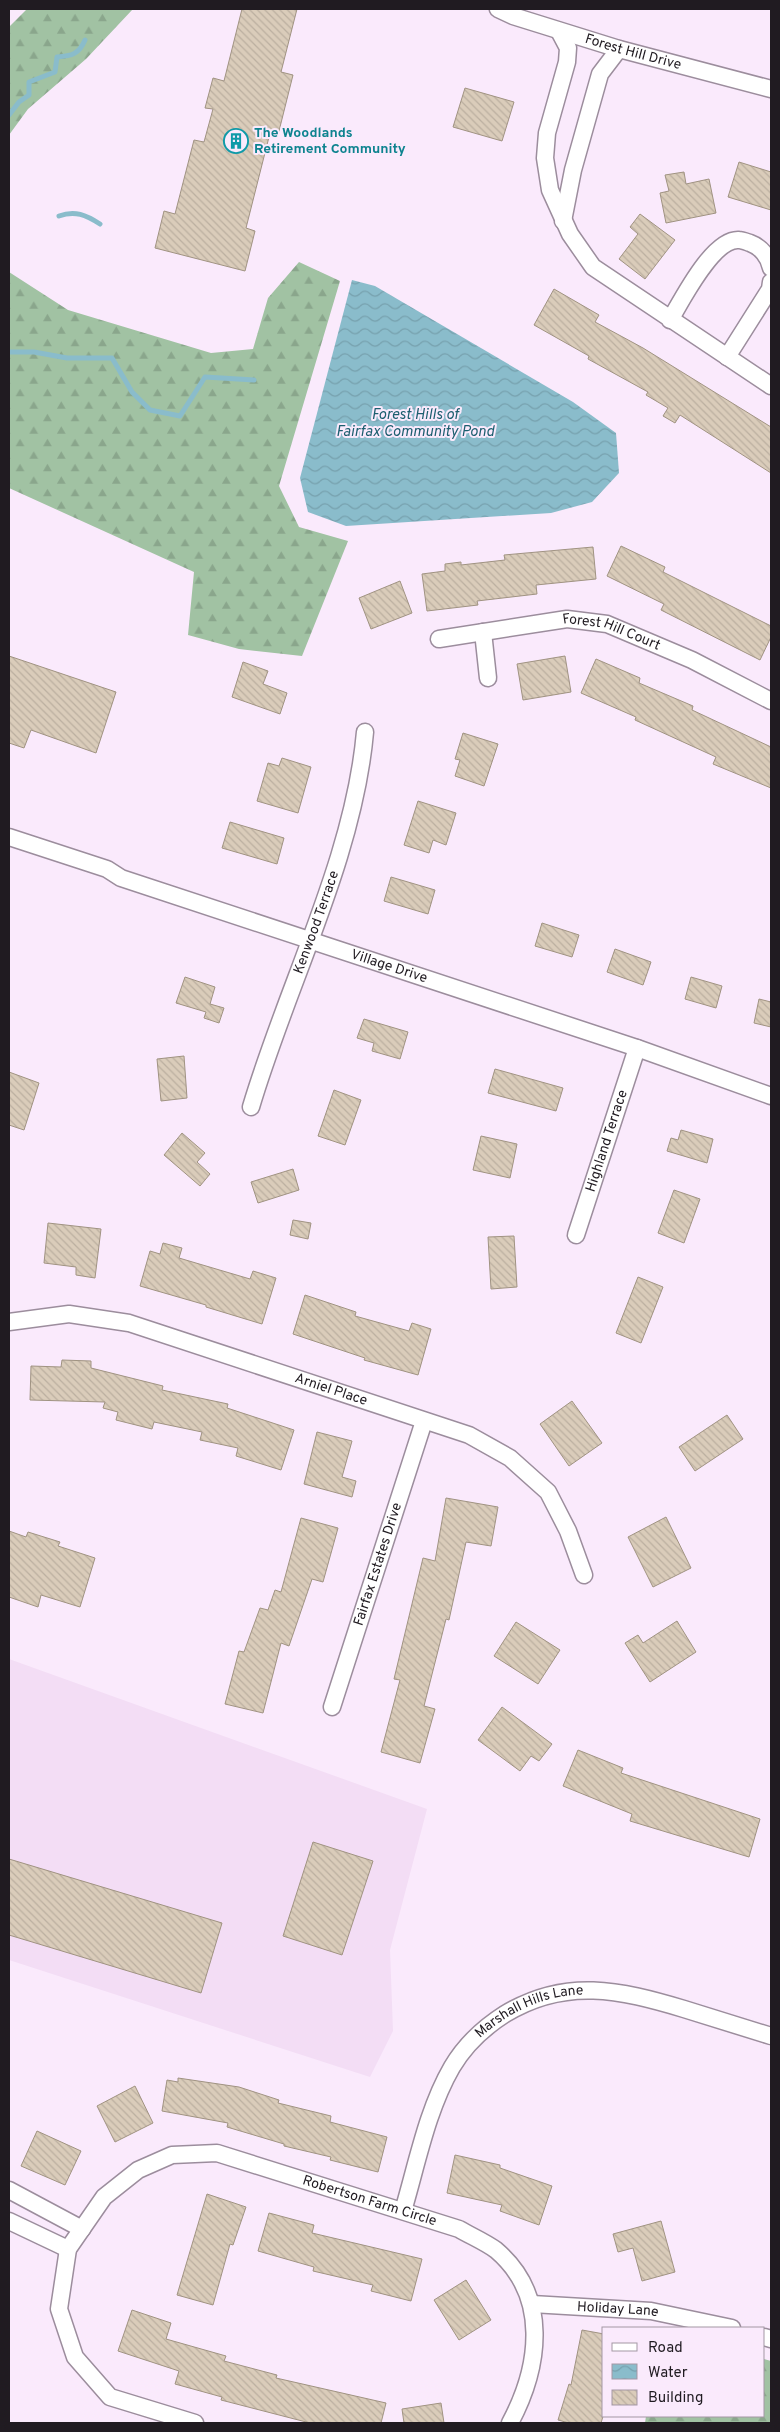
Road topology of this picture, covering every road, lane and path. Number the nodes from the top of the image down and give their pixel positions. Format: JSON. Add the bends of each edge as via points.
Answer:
{"nodes":[{"id":1,"x":498,"y":9,"type":"edge"},
{"id":2,"x":559,"y":31,"type":"junction"},
{"id":3,"x":619,"y":48,"type":"junction"},
{"id":4,"x":771,"y":89,"type":"edge"},
{"id":5,"x":563,"y":223,"type":"junction"},
{"id":6,"x":771,"y":268,"type":"edge"},
{"id":7,"x":771,"y":282,"type":"edge"},
{"id":8,"x":670,"y":320,"type":"junction"},
{"id":9,"x":727,"y":357,"type":"junction"},
{"id":10,"x":771,"y":386,"type":"edge"},
{"id":11,"x":483,"y":632,"type":"junction"},
{"id":12,"x":439,"y":639,"type":"dead end"},
{"id":13,"x":488,"y":678,"type":"dead end"},
{"id":14,"x":771,"y":701,"type":"edge"},
{"id":15,"x":366,"y":732,"type":"dead end"},
{"id":16,"x":9,"y":837,"type":"edge"},
{"id":17,"x":310,"y":939,"type":"junction"},
{"id":18,"x":637,"y":1048,"type":"junction"},
{"id":19,"x":771,"y":1096,"type":"edge"},
{"id":20,"x":251,"y":1107,"type":"dead end"},
{"id":21,"x":576,"y":1235,"type":"dead end"},
{"id":22,"x":9,"y":1322,"type":"edge"},
{"id":23,"x":424,"y":1421,"type":"junction"},
{"id":24,"x":584,"y":1575,"type":"dead end"},
{"id":25,"x":332,"y":1707,"type":"dead end"},
{"id":26,"x":771,"y":2036,"type":"edge"},
{"id":27,"x":9,"y":2190,"type":"edge"},
{"id":28,"x":403,"y":2211,"type":"junction"},
{"id":29,"x":9,"y":2221,"type":"edge"},
{"id":30,"x":82,"y":2229,"type":"junction"},
{"id":31,"x":68,"y":2249,"type":"junction"},
{"id":32,"x":532,"y":2304,"type":"junction"},
{"id":33,"x":727,"y":2327,"type":"edge"},
{"id":34,"x":195,"y":2423,"type":"edge"},
{"id":35,"x":510,"y":2423,"type":"edge"}],
"edges":[{"from":1,"to":2,"type":"street","name":"Forest Hill Drive"},
{"from":2,"to":3,"type":"street","name":"Forest Hill Drive"},
{"from":2,"to":5,"type":"street","via":[[568,48],[567,62],[547,133],[545,158],[550,190]]},
{"from":3,"to":4,"type":"street","name":"Forest Hill Drive"},
{"from":3,"to":5,"type":"street","via":[[600,74]]},
{"from":5,"to":8,"type":"street","via":[[593,267]]},
{"from":6,"to":8,"type":"street","via":[[769,259],[757,246],[738,239],[722,245],[700,270]]},
{"from":7,"to":9,"type":"street","via":[[770,289]]},
{"from":8,"to":9,"type":"street"},
{"from":9,"to":10,"type":"street"},
{"from":11,"to":12,"type":"street","name":"Forest Hill Court"},
{"from":11,"to":13,"type":"street"},
{"from":11,"to":14,"type":"street","name":"Forest Hill Court","via":[[567,619],[607,624],[683,656]]},
{"from":15,"to":17,"type":"street","name":"Kenwood Terrace","via":[[362,772],[350,818]]},
{"from":16,"to":17,"type":"street","name":"Village Drive","via":[[107,869],[121,878]]},
{"from":17,"to":18,"type":"street","name":"Village Drive"},
{"from":17,"to":20,"type":"street","name":"Kenwood Terrace"},
{"from":18,"to":19,"type":"street","name":"Village Drive"},
{"from":18,"to":21,"type":"street","name":"Highland Terrace"},
{"from":22,"to":23,"type":"street","name":"Arniel Place","via":[[68,1314],[130,1323]]},
{"from":23,"to":24,"type":"street","name":"Arniel Place","via":[[469,1435],[510,1458],[548,1492]]},
{"from":23,"to":25,"type":"street","name":"Fairfax Estates Drive"},
{"from":26,"to":28,"type":"street","name":"Marshall Hills Lane","via":[[634,1994],[607,1991],[549,1994],[514,2008],[486,2026],[452,2067],[436,2101]]},
{"from":27,"to":30,"type":"street"},
{"from":28,"to":30,"type":"street","name":"Robertson Farm Circle","via":[[217,2153],[172,2155],[138,2170],[104,2197]]},
{"from":28,"to":32,"type":"street","name":"Robertson Farm Circle","via":[[459,2229],[496,2250],[521,2279]]},
{"from":29,"to":31,"type":"street"},
{"from":30,"to":31,"type":"street","name":"Robertson Farm Circle"},
{"from":31,"to":34,"type":"street","name":"Robertson Farm Circle","via":[[59,2309],[75,2358],[110,2397]]},
{"from":32,"to":33,"type":"street","name":"Holiday Lane","via":[[651,2311]]},
{"from":32,"to":35,"type":"street","name":"Robertson Farm Circle","via":[[536,2345],[520,2405]]}]}
